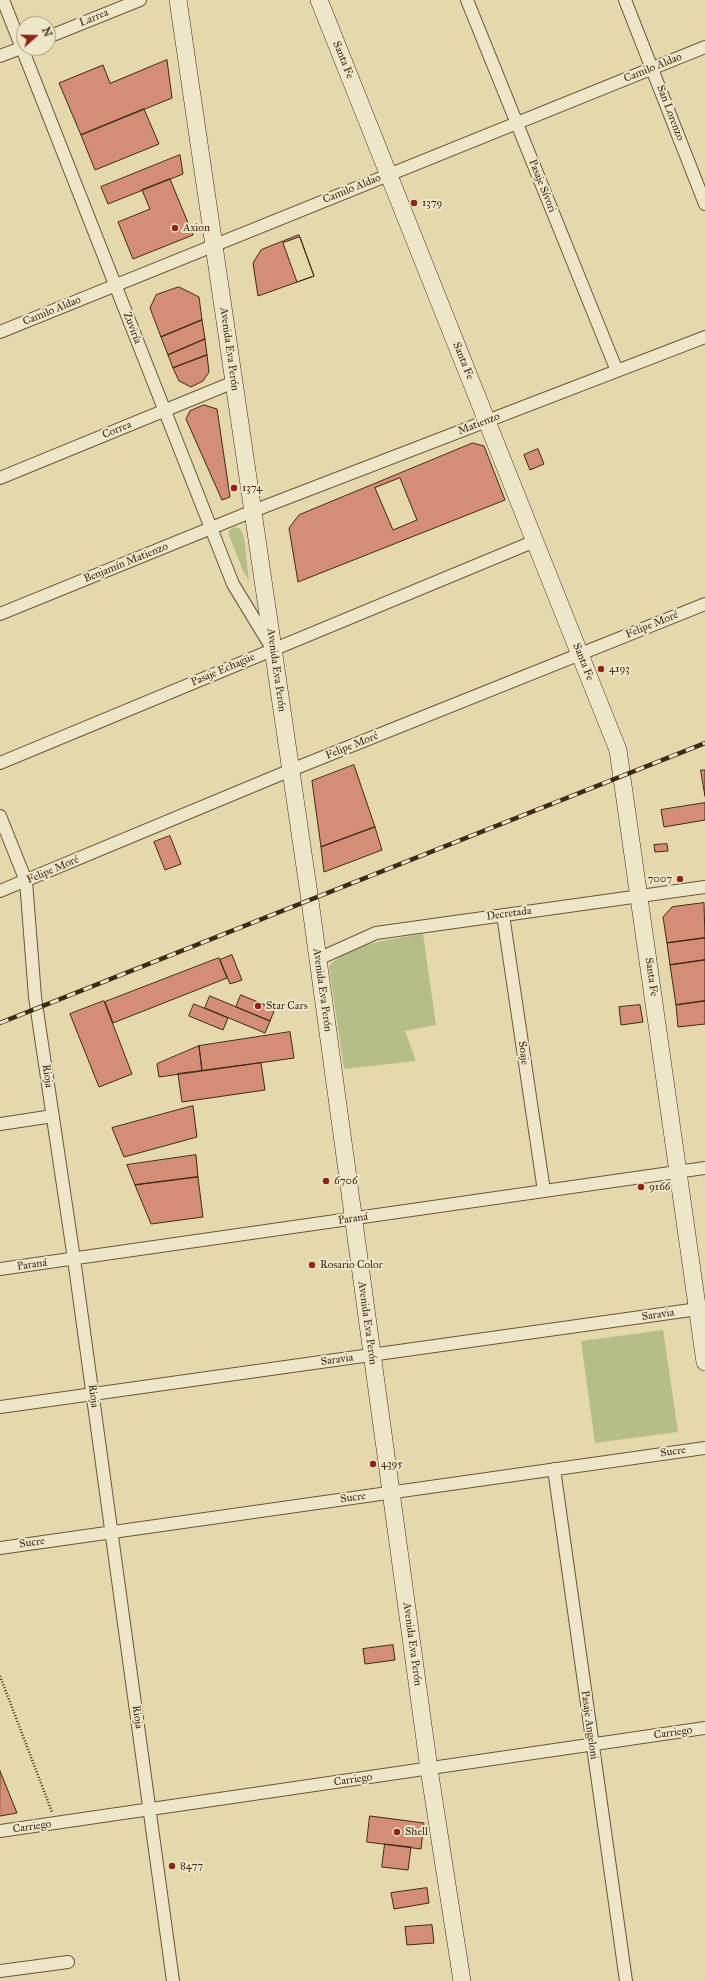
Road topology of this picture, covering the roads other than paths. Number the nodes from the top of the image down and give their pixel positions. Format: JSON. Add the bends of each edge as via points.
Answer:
{"nodes":[{"id":1,"x":3,"y":0,"type":"edge"},
{"id":2,"x":140,"y":0,"type":"edge"},
{"id":3,"x":178,"y":0,"type":"edge"},
{"id":4,"x":319,"y":0,"type":"edge"},
{"id":5,"x":467,"y":0,"type":"edge"},
{"id":6,"x":625,"y":0,"type":"edge"},
{"id":7,"x":16,"y":31,"type":"edge"},
{"id":8,"x":56,"y":34,"type":"edge"},
{"id":9,"x":705,"y":47,"type":"edge"},
{"id":10,"x":16,"y":50,"type":"edge"},
{"id":11,"x":0,"y":56,"type":"edge"},
{"id":12,"x":26,"y":56,"type":"edge"},
{"id":13,"x":653,"y":68,"type":"junction"},
{"id":14,"x":517,"y":123,"type":"junction"},
{"id":15,"x":389,"y":174,"type":"junction"},
{"id":16,"x":705,"y":204,"type":"edge"},
{"id":17,"x":214,"y":244,"type":"junction"},
{"id":18,"x":115,"y":285,"type":"junction"},
{"id":19,"x":0,"y":332,"type":"edge"},
{"id":20,"x":705,"y":337,"type":"edge"},
{"id":21,"x":617,"y":371,"type":"junction"},
{"id":22,"x":234,"y":382,"type":"junction"},
{"id":23,"x":164,"y":411,"type":"junction"},
{"id":24,"x":487,"y":421,"type":"junction"},
{"id":25,"x":0,"y":478,"type":"edge"},
{"id":26,"x":253,"y":511,"type":"junction"},
{"id":27,"x":210,"y":528,"type":"junction"},
{"id":28,"x":535,"y":541,"type":"junction"},
{"id":29,"x":705,"y":604,"type":"edge"},
{"id":30,"x":0,"y":614,"type":"edge"},
{"id":31,"x":273,"y":649,"type":"junction"},
{"id":32,"x":580,"y":655,"type":"junction"},
{"id":33,"x":0,"y":763,"type":"edge"},
{"id":34,"x":291,"y":770,"type":"junction"},
{"id":35,"x":0,"y":816,"type":"edge"},
{"id":36,"x":26,"y":881,"type":"junction"},
{"id":37,"x":705,"y":887,"type":"edge"},
{"id":38,"x":0,"y":891,"type":"edge"},
{"id":39,"x":640,"y":896,"type":"junction"},
{"id":40,"x":503,"y":915,"type":"junction"},
{"id":41,"x":318,"y":959,"type":"junction"},
{"id":42,"x":53,"y":1116,"type":"junction"},
{"id":43,"x":0,"y":1124,"type":"edge"},
{"id":44,"x":705,"y":1168,"type":"edge"},
{"id":45,"x":678,"y":1172,"type":"junction"},
{"id":46,"x":544,"y":1191,"type":"junction"},
{"id":47,"x":353,"y":1219,"type":"junction"},
{"id":48,"x":74,"y":1259,"type":"junction"},
{"id":49,"x":0,"y":1269,"type":"edge"},
{"id":50,"x":698,"y":1309,"type":"junction"},
{"id":51,"x":372,"y":1355,"type":"junction"},
{"id":52,"x":705,"y":1362,"type":"edge"},
{"id":53,"x":93,"y":1394,"type":"junction"},
{"id":54,"x":0,"y":1407,"type":"edge"},
{"id":55,"x":705,"y":1448,"type":"edge"},
{"id":56,"x":554,"y":1469,"type":"junction"},
{"id":57,"x":391,"y":1492,"type":"junction"},
{"id":58,"x":112,"y":1532,"type":"junction"},
{"id":59,"x":0,"y":1548,"type":"edge"},
{"id":60,"x":705,"y":1728,"type":"edge"},
{"id":61,"x":592,"y":1745,"type":"junction"},
{"id":62,"x":430,"y":1769,"type":"junction"},
{"id":63,"x":150,"y":1810,"type":"junction"},
{"id":64,"x":0,"y":1831,"type":"edge"},
{"id":65,"x":68,"y":1962,"type":"dead end"},
{"id":66,"x":0,"y":1972,"type":"edge"},
{"id":67,"x":173,"y":1981,"type":"edge"},
{"id":68,"x":462,"y":1981,"type":"edge"},
{"id":69,"x":626,"y":1981,"type":"edge"}],
"edges":[{"from":1,"to":7,"type":"street","name":"Zuviría"},
{"from":2,"to":8,"type":"street","name":"Larrea"},
{"from":3,"to":17,"type":"main road","name":"Avenida Eva Perón"},
{"from":4,"to":15,"type":"main road","name":"Santa Fe"},
{"from":5,"to":14,"type":"street","name":"Pasaje Sívori"},
{"from":6,"to":13,"type":"street","name":"San Lorenzo"},
{"from":9,"to":13,"type":"street","name":"Camilo Aldao"},
{"from":10,"to":11,"type":"street"},
{"from":12,"to":18,"type":"street","name":"Zuviría"},
{"from":13,"to":14,"type":"street","name":"Camilo Aldao"},
{"from":13,"to":16,"type":"street","name":"San Lorenzo"},
{"from":14,"to":15,"type":"street","name":"Camilo Aldao"},
{"from":14,"to":21,"type":"street","name":"Pasaje Sívori"},
{"from":15,"to":17,"type":"street","name":"Camilo Aldao"},
{"from":15,"to":24,"type":"main road","name":"Santa Fe"},
{"from":17,"to":18,"type":"street","name":"Camilo Aldao"},
{"from":17,"to":22,"type":"main road","name":"Avenida Eva Perón"},
{"from":18,"to":19,"type":"street","name":"Camilo Aldao"},
{"from":18,"to":23,"type":"street","name":"Zuviría"},
{"from":20,"to":21,"type":"street","name":"Matienzo"},
{"from":21,"to":24,"type":"street","name":"Matienzo"},
{"from":22,"to":23,"type":"street","name":"Correa"},
{"from":22,"to":26,"type":"main road","name":"Avenida Eva Perón"},
{"from":23,"to":25,"type":"street","name":"Correa"},
{"from":23,"to":27,"type":"street","name":"Zuviría"},
{"from":24,"to":26,"type":"street","name":"Matienzo"},
{"from":24,"to":28,"type":"main road","name":"Santa Fe"},
{"from":26,"to":27,"type":"street","name":"Benjamín Matienzo"},
{"from":26,"to":31,"type":"main road","name":"Avenida Eva Perón"},
{"from":27,"to":30,"type":"street","name":"Benjamín Matienzo"},
{"from":27,"to":31,"type":"street","name":"Zuviría","via":[[233,584]]},
{"from":28,"to":31,"type":"street","name":"Pasaje Echagüe"},
{"from":28,"to":32,"type":"main road","name":"Santa Fe"},
{"from":29,"to":32,"type":"street","name":"Felipe Moré"},
{"from":31,"to":33,"type":"street","name":"Pasaje Echagüe"},
{"from":31,"to":34,"type":"main road","name":"Avenida Eva Perón"},
{"from":32,"to":34,"type":"street","name":"Felipe Moré"},
{"from":32,"to":39,"type":"main road","name":"Santa Fe","via":[[618,750]]},
{"from":34,"to":36,"type":"street","name":"Felipe Moré"},
{"from":34,"to":41,"type":"main road","name":"Avenida Eva Perón"},
{"from":35,"to":36,"type":"street","name":"Rioja"},
{"from":36,"to":38,"type":"street","name":"Felipe Moré"},
{"from":36,"to":42,"type":"street","name":"Rioja","via":[[35,997]]},
{"from":37,"to":39,"type":"street","name":"Decretada"},
{"from":39,"to":40,"type":"street","name":"Decretada"},
{"from":39,"to":45,"type":"main road","name":"Santa Fe"},
{"from":40,"to":41,"type":"street","name":"Decretada","via":[[376,933]]},
{"from":40,"to":46,"type":"street","name":"Soaje"},
{"from":41,"to":47,"type":"main road","name":"Avenida Eva Perón"},
{"from":42,"to":43,"type":"street"},
{"from":42,"to":48,"type":"street","name":"Rioja"},
{"from":44,"to":45,"type":"street","name":"Paraná"},
{"from":45,"to":46,"type":"street","name":"Paraná"},
{"from":45,"to":50,"type":"main road","name":"Santa Fe"},
{"from":46,"to":47,"type":"street","name":"Paraná"},
{"from":47,"to":48,"type":"street","name":"Paraná"},
{"from":47,"to":51,"type":"main road","name":"Avenida Eva Perón"},
{"from":48,"to":49,"type":"street","name":"Paraná"},
{"from":48,"to":53,"type":"street","name":"Rioja"},
{"from":50,"to":51,"type":"street","name":"Saravia"},
{"from":50,"to":52,"type":"main road","name":"Santa Fe"},
{"from":51,"to":53,"type":"street","name":"Saravia"},
{"from":51,"to":57,"type":"main road","name":"Avenida Eva Perón"},
{"from":53,"to":54,"type":"street","name":"Saravia"},
{"from":53,"to":58,"type":"street","name":"Rioja"},
{"from":55,"to":56,"type":"street","name":"Sucre"},
{"from":56,"to":57,"type":"street","name":"Sucre"},
{"from":56,"to":61,"type":"street","name":"Pasaje Angeloni"},
{"from":57,"to":58,"type":"street","name":"Sucre"},
{"from":57,"to":62,"type":"main road","name":"Avenida Eva Perón"},
{"from":58,"to":59,"type":"street","name":"Sucre"},
{"from":58,"to":63,"type":"street","name":"Rioja"},
{"from":60,"to":61,"type":"street","name":"Carriego"},
{"from":61,"to":62,"type":"street","name":"Carriego"},
{"from":61,"to":69,"type":"street","name":"Pasaje Angeloni"},
{"from":62,"to":63,"type":"street","name":"Carriego"},
{"from":62,"to":68,"type":"main road","name":"Avenida Eva Perón"},
{"from":63,"to":64,"type":"street","name":"Carriego"},
{"from":63,"to":67,"type":"street","name":"Rioja"},
{"from":65,"to":66,"type":"street"}]}
